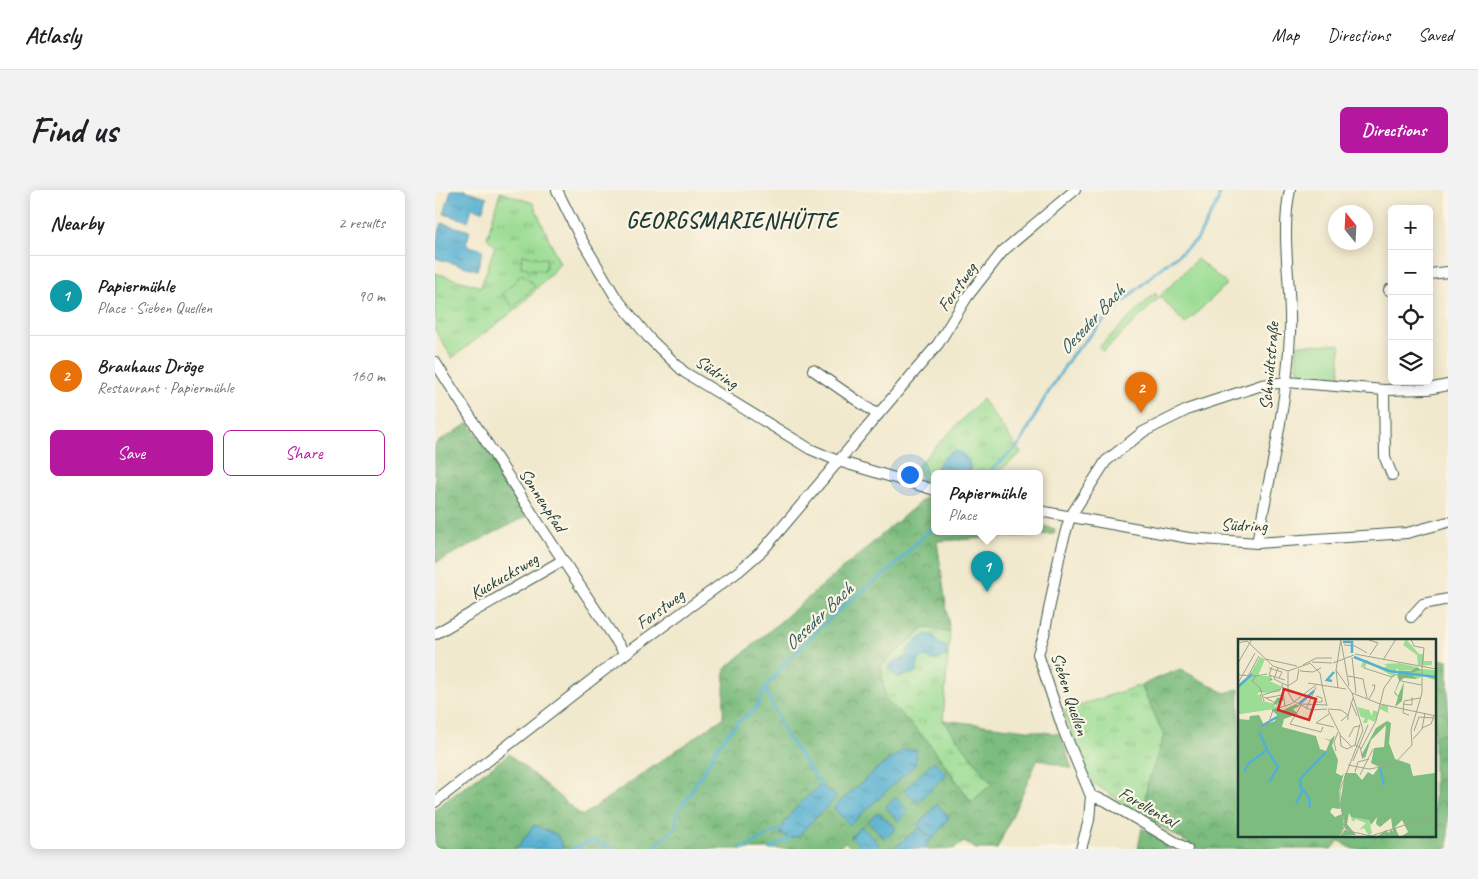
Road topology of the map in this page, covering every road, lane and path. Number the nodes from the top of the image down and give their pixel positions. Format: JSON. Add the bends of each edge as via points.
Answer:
{"nodes":[{"id":1,"x":557,"y":190,"type":"edge"},
{"id":2,"x":1075,"y":190,"type":"edge"},
{"id":3,"x":1290,"y":190,"type":"edge"},
{"id":4,"x":1448,"y":272,"type":"edge"},
{"id":5,"x":1433,"y":274,"type":"edge"},
{"id":6,"x":435,"y":362,"type":"edge"},
{"id":7,"x":813,"y":370,"type":"dead end"},
{"id":8,"x":1287,"y":382,"type":"junction"},
{"id":9,"x":1448,"y":386,"type":"edge"},
{"id":10,"x":1384,"y":390,"type":"junction"},
{"id":11,"x":878,"y":415,"type":"junction"},
{"id":12,"x":838,"y":461,"type":"junction"},
{"id":13,"x":1392,"y":475,"type":"dead end"},
{"id":14,"x":931,"y":489,"type":"edge"},
{"id":15,"x":1043,"y":512,"type":"edge"},
{"id":16,"x":1070,"y":517,"type":"junction"},
{"id":17,"x":1448,"y":522,"type":"edge"},
{"id":18,"x":1257,"y":543,"type":"junction"},
{"id":19,"x":563,"y":560,"type":"junction"},
{"id":20,"x":1448,"y":599,"type":"edge"},
{"id":21,"x":1411,"y":617,"type":"dead end"},
{"id":22,"x":435,"y":634,"type":"edge"},
{"id":23,"x":625,"y":654,"type":"junction"},
{"id":24,"x":1091,"y":796,"type":"junction"},
{"id":25,"x":435,"y":802,"type":"edge"},
{"id":26,"x":1081,"y":849,"type":"edge"},
{"id":27,"x":1187,"y":849,"type":"edge"}],
"edges":[{"from":1,"to":12,"type":"street","name":"Südring","via":[[580,238],[615,296],[648,337],[678,366],[810,449]]},
{"from":2,"to":11,"type":"street","name":"Forstweg","via":[[1003,251],[967,297],[938,344]]},
{"from":3,"to":8,"type":"street","name":"Schmidtstraße","via":[[1286,211],[1290,332]]},
{"from":4,"to":5,"type":"street"},
{"from":6,"to":19,"type":"street","name":"Sonnenpfad"},
{"from":7,"to":11,"type":"street"},
{"from":8,"to":10,"type":"street","name":"Sieben Quellen"},
{"from":8,"to":16,"type":"street","name":"Sieben Quellen","via":[[1262,385],[1189,408],[1143,432],[1106,461]]},
{"from":8,"to":18,"type":"street","name":"Schmidtstraße"},
{"from":9,"to":10,"type":"street","name":"Sieben Quellen"},
{"from":10,"to":13,"type":"street","via":[[1385,458]]},
{"from":11,"to":12,"type":"street","name":"Forstweg"},
{"from":12,"to":14,"type":"street","name":"Südring"},
{"from":12,"to":23,"type":"street","name":"Forstweg","via":[[763,550]]},
{"from":15,"to":16,"type":"street","name":"Südring"},
{"from":16,"to":18,"type":"street","name":"Südring","via":[[1189,538]]},
{"from":16,"to":24,"type":"street","name":"Sieben Quellen","via":[[1038,654],[1063,729]]},
{"from":17,"to":18,"type":"street","name":"Südring","via":[[1407,533]]},
{"from":19,"to":22,"type":"street","name":"Kuckucksweg"},
{"from":19,"to":23,"type":"street","name":"Sonnenpfad"},
{"from":20,"to":21,"type":"street","via":[[1423,604]]},
{"from":23,"to":25,"type":"street","name":"Forstweg"},
{"from":24,"to":26,"type":"street","name":"Sieben Quellen"},
{"from":24,"to":27,"type":"street","name":"Forellental","via":[[1106,801]]}]}
